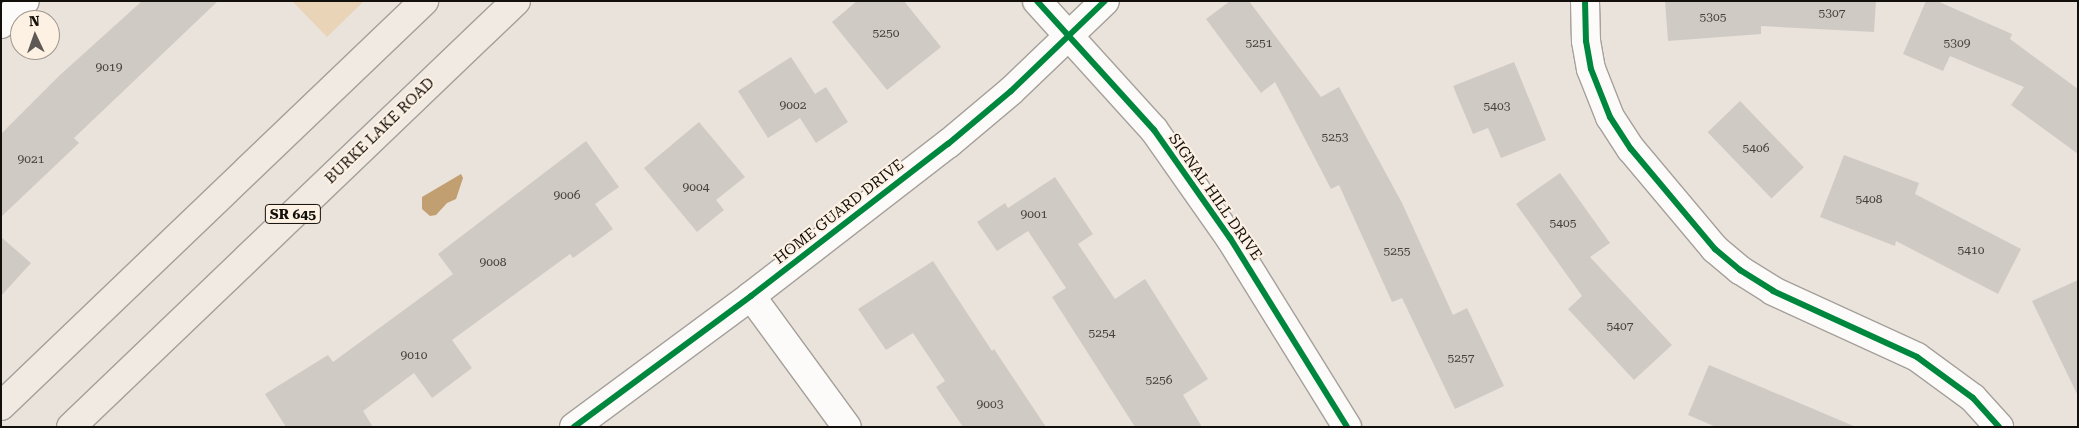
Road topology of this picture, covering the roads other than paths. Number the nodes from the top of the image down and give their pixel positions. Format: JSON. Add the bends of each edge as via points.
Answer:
{"nodes":[{"id":1,"x":25,"y":1,"type":"edge"},
{"id":2,"x":424,"y":1,"type":"edge"},
{"id":3,"x":516,"y":1,"type":"edge"},
{"id":4,"x":1037,"y":1,"type":"edge"},
{"id":5,"x":1105,"y":1,"type":"edge"},
{"id":6,"x":1585,"y":1,"type":"edge"},
{"id":7,"x":1,"y":24,"type":"edge"},
{"id":8,"x":1070,"y":35,"type":"junction"},
{"id":9,"x":751,"y":296,"type":"junction"},
{"id":10,"x":1,"y":406,"type":"edge"},
{"id":11,"x":71,"y":427,"type":"edge"},
{"id":12,"x":574,"y":427,"type":"edge"},
{"id":13,"x":847,"y":427,"type":"edge"},
{"id":14,"x":1347,"y":427,"type":"edge"},
{"id":15,"x":1999,"y":427,"type":"edge"}],
"edges":[{"from":1,"to":7,"type":"street"},
{"from":2,"to":10,"type":"main road"},
{"from":3,"to":11,"type":"main road","name":"BURKE LAKE ROAD","number":"SR 645"},
{"from":4,"to":8,"type":"street","name":"SIGNAL HILL DRIVE"},
{"from":5,"to":8,"type":"street","name":"HOME GUARD DRIVE"},
{"from":6,"to":15,"type":"street","via":[[1586,41],[1591,69],[1610,117],[1631,149],[1715,249],[1740,270],[1773,290],[1917,358],[1973,398]]},
{"from":8,"to":9,"type":"street","name":"HOME GUARD DRIVE","via":[[948,144]]},
{"from":8,"to":14,"type":"street","name":"SIGNAL HILL DRIVE","via":[[1154,130],[1219,222]]},
{"from":9,"to":12,"type":"street","name":"HOME GUARD DRIVE"},
{"from":9,"to":13,"type":"street"}]}
